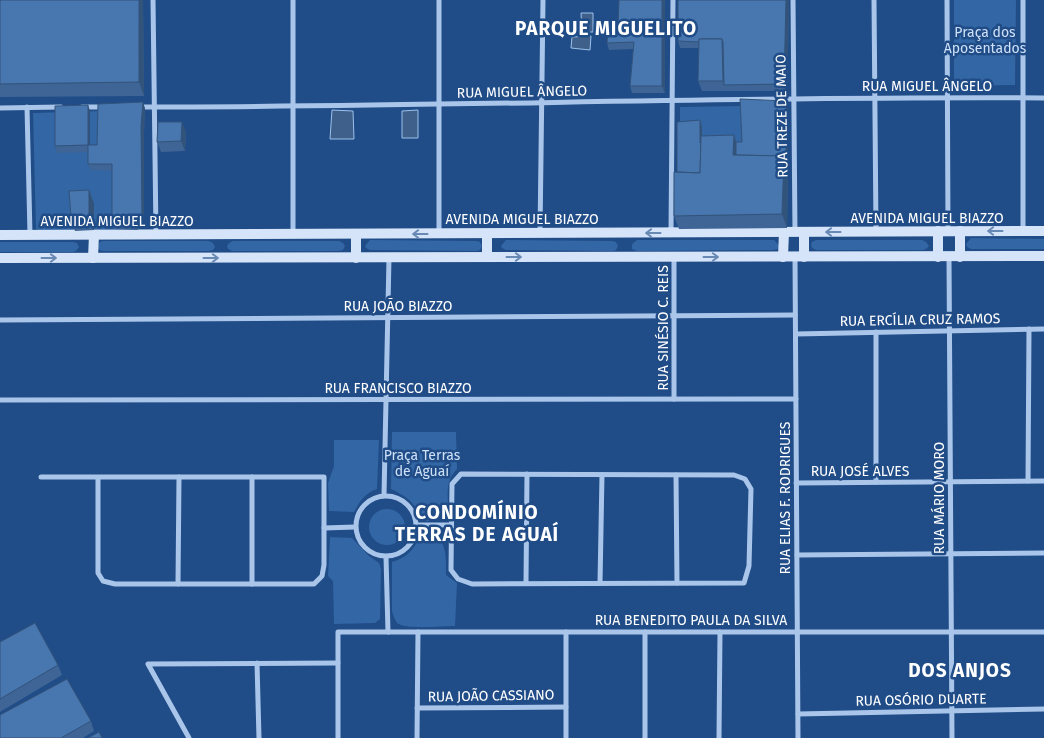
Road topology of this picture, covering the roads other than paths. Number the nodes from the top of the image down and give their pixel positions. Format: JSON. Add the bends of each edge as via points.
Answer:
{"nodes":[{"id":1,"x":153,"y":0,"type":"edge"},
{"id":2,"x":293,"y":0,"type":"edge"},
{"id":3,"x":439,"y":0,"type":"edge"},
{"id":4,"x":543,"y":0,"type":"edge"},
{"id":5,"x":673,"y":0,"type":"edge"},
{"id":6,"x":793,"y":0,"type":"edge"},
{"id":7,"x":874,"y":0,"type":"edge"},
{"id":8,"x":947,"y":0,"type":"edge"},
{"id":9,"x":1023,"y":0,"type":"edge"},
{"id":10,"x":947,"y":96,"type":"junction"},
{"id":11,"x":874,"y":98,"type":"junction"},
{"id":12,"x":1023,"y":98,"type":"junction"},
{"id":13,"x":1044,"y":98,"type":"edge"},
{"id":14,"x":793,"y":99,"type":"junction"},
{"id":15,"x":672,"y":100,"type":"junction"},
{"id":16,"x":439,"y":104,"type":"junction"},
{"id":17,"x":542,"y":104,"type":"junction"},
{"id":18,"x":293,"y":105,"type":"junction"},
{"id":19,"x":154,"y":106,"type":"junction"},
{"id":20,"x":27,"y":107,"type":"junction"},
{"id":21,"x":65,"y":107,"type":"edge"},
{"id":22,"x":74,"y":107,"type":"edge"},
{"id":23,"x":112,"y":107,"type":"edge"},
{"id":24,"x":131,"y":107,"type":"edge"},
{"id":25,"x":0,"y":108,"type":"edge"},
{"id":26,"x":1023,"y":231,"type":"junction"},
{"id":27,"x":1044,"y":231,"type":"edge"},
{"id":28,"x":671,"y":232,"type":"junction"},
{"id":29,"x":784,"y":232,"type":"junction"},
{"id":30,"x":800,"y":232,"type":"junction"},
{"id":31,"x":876,"y":232,"type":"junction"},
{"id":32,"x":943,"y":232,"type":"junction"},
{"id":33,"x":960,"y":232,"type":"junction"},
{"id":34,"x":540,"y":233,"type":"junction"},
{"id":35,"x":293,"y":234,"type":"junction"},
{"id":36,"x":356,"y":234,"type":"junction"},
{"id":37,"x":438,"y":234,"type":"junction"},
{"id":38,"x":487,"y":234,"type":"junction"},
{"id":39,"x":0,"y":235,"type":"edge"},
{"id":40,"x":30,"y":235,"type":"junction"},
{"id":41,"x":94,"y":235,"type":"junction"},
{"id":42,"x":156,"y":235,"type":"junction"},
{"id":43,"x":1044,"y":256,"type":"edge"},
{"id":44,"x":488,"y":257,"type":"junction"},
{"id":45,"x":674,"y":257,"type":"junction"},
{"id":46,"x":784,"y":257,"type":"junction"},
{"id":47,"x":799,"y":257,"type":"junction"},
{"id":48,"x":943,"y":257,"type":"junction"},
{"id":49,"x":960,"y":257,"type":"junction"},
{"id":50,"x":0,"y":258,"type":"edge"},
{"id":51,"x":93,"y":258,"type":"junction"},
{"id":52,"x":356,"y":258,"type":"junction"},
{"id":53,"x":389,"y":258,"type":"junction"},
{"id":54,"x":796,"y":314,"type":"junction"},
{"id":55,"x":674,"y":315,"type":"junction"},
{"id":56,"x":388,"y":317,"type":"junction"},
{"id":57,"x":0,"y":320,"type":"edge"},
{"id":58,"x":1029,"y":329,"type":"junction"},
{"id":59,"x":1044,"y":329,"type":"edge"},
{"id":60,"x":949,"y":331,"type":"junction"},
{"id":61,"x":876,"y":332,"type":"junction"},
{"id":62,"x":796,"y":334,"type":"junction"},
{"id":63,"x":386,"y":399,"type":"junction"},
{"id":64,"x":674,"y":399,"type":"junction"},
{"id":65,"x":796,"y":399,"type":"junction"},
{"id":66,"x":0,"y":400,"type":"edge"},
{"id":67,"x":527,"y":474,"type":"junction"},
{"id":68,"x":602,"y":475,"type":"junction"},
{"id":69,"x":676,"y":475,"type":"junction"},
{"id":70,"x":41,"y":477,"type":"dead end"},
{"id":71,"x":98,"y":477,"type":"junction"},
{"id":72,"x":179,"y":477,"type":"junction"},
{"id":73,"x":252,"y":477,"type":"junction"},
{"id":74,"x":950,"y":481,"type":"junction"},
{"id":75,"x":1028,"y":481,"type":"junction"},
{"id":76,"x":1044,"y":481,"type":"edge"},
{"id":77,"x":876,"y":482,"type":"junction"},
{"id":78,"x":796,"y":483,"type":"junction"},
{"id":79,"x":384,"y":495,"type":"junction"},
{"id":80,"x":416,"y":525,"type":"junction"},
{"id":81,"x":452,"y":525,"type":"junction"},
{"id":82,"x":356,"y":527,"type":"junction"},
{"id":83,"x":324,"y":528,"type":"junction"},
{"id":84,"x":1044,"y":553,"type":"edge"},
{"id":85,"x":951,"y":554,"type":"junction"},
{"id":86,"x":797,"y":555,"type":"junction"},
{"id":87,"x":386,"y":557,"type":"junction"},
{"id":88,"x":526,"y":583,"type":"junction"},
{"id":89,"x":600,"y":583,"type":"junction"},
{"id":90,"x":677,"y":583,"type":"junction"},
{"id":91,"x":178,"y":584,"type":"junction"},
{"id":92,"x":252,"y":584,"type":"junction"},
{"id":93,"x":388,"y":632,"type":"junction"},
{"id":94,"x":418,"y":632,"type":"junction"},
{"id":95,"x":566,"y":632,"type":"junction"},
{"id":96,"x":645,"y":632,"type":"junction"},
{"id":97,"x":720,"y":632,"type":"junction"},
{"id":98,"x":797,"y":632,"type":"junction"},
{"id":99,"x":951,"y":632,"type":"junction"},
{"id":100,"x":1044,"y":632,"type":"edge"},
{"id":101,"x":257,"y":663,"type":"junction"},
{"id":102,"x":338,"y":663,"type":"junction"},
{"id":103,"x":566,"y":707,"type":"junction"},
{"id":104,"x":417,"y":708,"type":"junction"},
{"id":105,"x":1044,"y":709,"type":"edge"},
{"id":106,"x":952,"y":711,"type":"junction"},
{"id":107,"x":798,"y":714,"type":"junction"},
{"id":108,"x":189,"y":738,"type":"edge"},
{"id":109,"x":259,"y":738,"type":"edge"},
{"id":110,"x":338,"y":738,"type":"edge"},
{"id":111,"x":417,"y":738,"type":"edge"},
{"id":112,"x":566,"y":738,"type":"edge"},
{"id":113,"x":645,"y":738,"type":"edge"},
{"id":114,"x":720,"y":738,"type":"edge"},
{"id":115,"x":798,"y":738,"type":"edge"},
{"id":116,"x":952,"y":738,"type":"edge"}],
"edges":[{"from":1,"to":19,"type":"street"},
{"from":2,"to":18,"type":"street"},
{"from":3,"to":16,"type":"street"},
{"from":4,"to":17,"type":"street"},
{"from":5,"to":15,"type":"street"},
{"from":6,"to":14,"type":"street","name":"RUA TREZE DE MAIO"},
{"from":7,"to":11,"type":"street"},
{"from":8,"to":10,"type":"street"},
{"from":9,"to":12,"type":"street"},
{"from":10,"to":11,"type":"street","name":"RUA MIGUEL ÂNGELO"},
{"from":10,"to":12,"type":"street","name":"RUA MIGUEL ÂNGELO"},
{"from":10,"to":32,"type":"street"},
{"from":11,"to":14,"type":"street","name":"RUA MIGUEL ÂNGELO"},
{"from":11,"to":31,"type":"street"},
{"from":12,"to":13,"type":"street","name":"RUA MIGUEL ÂNGELO"},
{"from":12,"to":26,"type":"street"},
{"from":14,"to":15,"type":"street","name":"RUA MIGUEL ÂNGELO"},
{"from":14,"to":30,"type":"street","name":"RUA TREZE DE MAIO"},
{"from":15,"to":17,"type":"street","name":"RUA MIGUEL ÂNGELO"},
{"from":15,"to":28,"type":"street"},
{"from":16,"to":17,"type":"street","name":"RUA MIGUEL ÂNGELO"},
{"from":16,"to":18,"type":"street","name":"RUA MIGUEL ÂNGELO"},
{"from":16,"to":37,"type":"street"},
{"from":17,"to":34,"type":"street"},
{"from":18,"to":19,"type":"street","name":"RUA MIGUEL ÂNGELO"},
{"from":18,"to":35,"type":"street"},
{"from":19,"to":24,"type":"street","name":"RUA MIGUEL ÂNGELO"},
{"from":19,"to":42,"type":"street"},
{"from":20,"to":21,"type":"street"},
{"from":20,"to":25,"type":"street"},
{"from":20,"to":40,"type":"street"},
{"from":22,"to":23,"type":"street"},
{"from":26,"to":27,"type":"street","name":"AVENIDA MIGUEL BIAZZO"},
{"from":26,"to":33,"type":"street","name":"AVENIDA MIGUEL BIAZZO","one_way":true},
{"from":28,"to":29,"type":"street","name":"AVENIDA MIGUEL BIAZZO"},
{"from":28,"to":34,"type":"street","name":"AVENIDA MIGUEL BIAZZO","one_way":true},
{"from":29,"to":30,"type":"street","name":"AVENIDA MIGUEL BIAZZO"},
{"from":29,"to":46,"type":"street"},
{"from":31,"to":30,"type":"street","name":"AVENIDA MIGUEL BIAZZO","one_way":true},
{"from":30,"to":47,"type":"street"},
{"from":31,"to":32,"type":"street","name":"AVENIDA MIGUEL BIAZZO"},
{"from":32,"to":33,"type":"street","name":"AVENIDA MIGUEL BIAZZO"},
{"from":32,"to":48,"type":"street"},
{"from":33,"to":49,"type":"street"},
{"from":34,"to":38,"type":"street","name":"AVENIDA MIGUEL BIAZZO"},
{"from":35,"to":36,"type":"street","name":"AVENIDA MIGUEL BIAZZO"},
{"from":35,"to":42,"type":"street","name":"AVENIDA MIGUEL BIAZZO"},
{"from":37,"to":36,"type":"street","name":"AVENIDA MIGUEL BIAZZO","one_way":true},
{"from":36,"to":52,"type":"street"},
{"from":37,"to":38,"type":"street","name":"AVENIDA MIGUEL BIAZZO"},
{"from":38,"to":44,"type":"street"},
{"from":39,"to":40,"type":"street","name":"AVENIDA MIGUEL BIAZZO"},
{"from":40,"to":41,"type":"street","name":"AVENIDA MIGUEL BIAZZO"},
{"from":41,"to":42,"type":"street","name":"AVENIDA MIGUEL BIAZZO"},
{"from":41,"to":51,"type":"street"},
{"from":43,"to":49,"type":"street"},
{"from":44,"to":45,"type":"street","one_way":true},
{"from":44,"to":53,"type":"street"},
{"from":45,"to":46,"type":"street","one_way":true},
{"from":45,"to":55,"type":"street","name":"RUA SINÉSIO C. REIS"},
{"from":46,"to":47,"type":"street"},
{"from":47,"to":48,"type":"street"},
{"from":47,"to":54,"type":"street","name":"RUA ELIAS F. RODRIGUES"},
{"from":48,"to":49,"type":"street"},
{"from":48,"to":60,"type":"street","name":"RUA MÁRIO MORO"},
{"from":50,"to":51,"type":"street","one_way":true},
{"from":51,"to":52,"type":"street","one_way":true},
{"from":52,"to":53,"type":"street"},
{"from":53,"to":56,"type":"street"},
{"from":54,"to":55,"type":"street","name":"RUA JOÃO BIAZZO"},
{"from":54,"to":62,"type":"street","name":"RUA ELIAS F. RODRIGUES"},
{"from":55,"to":56,"type":"street","name":"RUA JOÃO BIAZZO"},
{"from":55,"to":64,"type":"street","name":"RUA SINÉSIO C. REIS"},
{"from":56,"to":57,"type":"street","name":"RUA JOÃO BIAZZO"},
{"from":56,"to":63,"type":"street"},
{"from":58,"to":59,"type":"street","name":"RUA ERCÍLIA CRUZ RAMOS"},
{"from":58,"to":60,"type":"street","name":"RUA ERCÍLIA CRUZ RAMOS"},
{"from":58,"to":75,"type":"street"},
{"from":60,"to":61,"type":"street","name":"RUA ERCÍLIA CRUZ RAMOS"},
{"from":60,"to":74,"type":"street","name":"RUA MÁRIO MORO"},
{"from":61,"to":62,"type":"street","name":"RUA ERCÍLIA CRUZ RAMOS"},
{"from":61,"to":77,"type":"street"},
{"from":62,"to":65,"type":"street","name":"RUA ELIAS F. RODRIGUES"},
{"from":63,"to":64,"type":"street","name":"RUA FRANCISCO BIAZZO"},
{"from":63,"to":66,"type":"street","name":"RUA FRANCISCO BIAZZO"},
{"from":63,"to":79,"type":"street"},
{"from":64,"to":65,"type":"street","name":"RUA FRANCISCO BIAZZO"},
{"from":65,"to":78,"type":"street","name":"RUA ELIAS F. RODRIGUES"},
{"from":67,"to":68,"type":"street"},
{"from":67,"to":81,"type":"street","via":[[461,474],[452,484]]},
{"from":67,"to":88,"type":"street"},
{"from":68,"to":69,"type":"street"},
{"from":68,"to":89,"type":"street"},
{"from":69,"to":90,"type":"street"},
{"from":69,"to":90,"type":"street","via":[[734,476],[745,479],[751,489],[749,566],[744,583]]},
{"from":70,"to":71,"type":"street"},
{"from":71,"to":72,"type":"street"},
{"from":71,"to":91,"type":"street","via":[[98,573],[103,581],[115,584]]},
{"from":72,"to":73,"type":"street"},
{"from":72,"to":91,"type":"street"},
{"from":73,"to":83,"type":"street","via":[[324,477]]},
{"from":73,"to":92,"type":"street"},
{"from":74,"to":75,"type":"street","name":"RUA JOSÉ ALVES"},
{"from":74,"to":77,"type":"street","name":"RUA JOSÉ ALVES"},
{"from":74,"to":85,"type":"street","name":"RUA MÁRIO MORO"},
{"from":75,"to":76,"type":"street","name":"RUA JOSÉ ALVES"},
{"from":77,"to":78,"type":"street","name":"RUA JOSÉ ALVES"},
{"from":78,"to":86,"type":"street","name":"RUA ELIAS F. RODRIGUES"},
{"from":79,"to":80,"type":"street","via":[[406,503],[414,513]]},
{"from":79,"to":82,"type":"street","via":[[363,505]]},
{"from":80,"to":81,"type":"street"},
{"from":80,"to":87,"type":"street","via":[[415,537],[408,547]]},
{"from":81,"to":88,"type":"street","via":[[451,570],[458,579],[472,584]]},
{"from":82,"to":83,"type":"street"},
{"from":82,"to":87,"type":"street","via":[[365,548]]},
{"from":83,"to":92,"type":"street","via":[[324,566],[322,576],[314,584]]},
{"from":84,"to":85,"type":"street"},
{"from":85,"to":86,"type":"street"},
{"from":85,"to":99,"type":"street","name":"RUA MÁRIO MORO"},
{"from":86,"to":98,"type":"street","name":"RUA ELIAS F. RODRIGUES"},
{"from":87,"to":93,"type":"street"},
{"from":88,"to":89,"type":"street"},
{"from":89,"to":90,"type":"street"},
{"from":91,"to":92,"type":"street"},
{"from":93,"to":94,"type":"street","name":"RUA BENEDITO PAULA DA SILVA"},
{"from":93,"to":102,"type":"street","name":"RUA BENEDITO PAULA DA SILVA","via":[[338,632]]},
{"from":94,"to":95,"type":"street","name":"RUA BENEDITO PAULA DA SILVA"},
{"from":94,"to":104,"type":"street"},
{"from":95,"to":96,"type":"street","name":"RUA BENEDITO PAULA DA SILVA"},
{"from":95,"to":103,"type":"street"},
{"from":96,"to":97,"type":"street","name":"RUA BENEDITO PAULA DA SILVA"},
{"from":96,"to":113,"type":"street"},
{"from":97,"to":98,"type":"street","name":"RUA BENEDITO PAULA DA SILVA"},
{"from":97,"to":114,"type":"street"},
{"from":98,"to":99,"type":"street","name":"RUA BENEDITO PAULA DA SILVA"},
{"from":98,"to":107,"type":"street","name":"RUA ELIAS F. RODRIGUES"},
{"from":99,"to":100,"type":"street","name":"RUA BENEDITO PAULA DA SILVA"},
{"from":99,"to":106,"type":"street","name":"RUA MÁRIO MORO"},
{"from":101,"to":102,"type":"street"},
{"from":101,"to":108,"type":"street","via":[[148,664]]},
{"from":101,"to":109,"type":"street"},
{"from":102,"to":110,"type":"street"},
{"from":103,"to":104,"type":"street","name":"RUA JOÃO CASSIANO"},
{"from":103,"to":112,"type":"street"},
{"from":104,"to":111,"type":"street"},
{"from":105,"to":106,"type":"street","name":"RUA OSÓRIO DUARTE"},
{"from":106,"to":107,"type":"street","name":"RUA OSÓRIO DUARTE"},
{"from":106,"to":116,"type":"street","name":"RUA MÁRIO MORO"},
{"from":107,"to":115,"type":"street","name":"RUA ELIAS F. RODRIGUES"}]}
